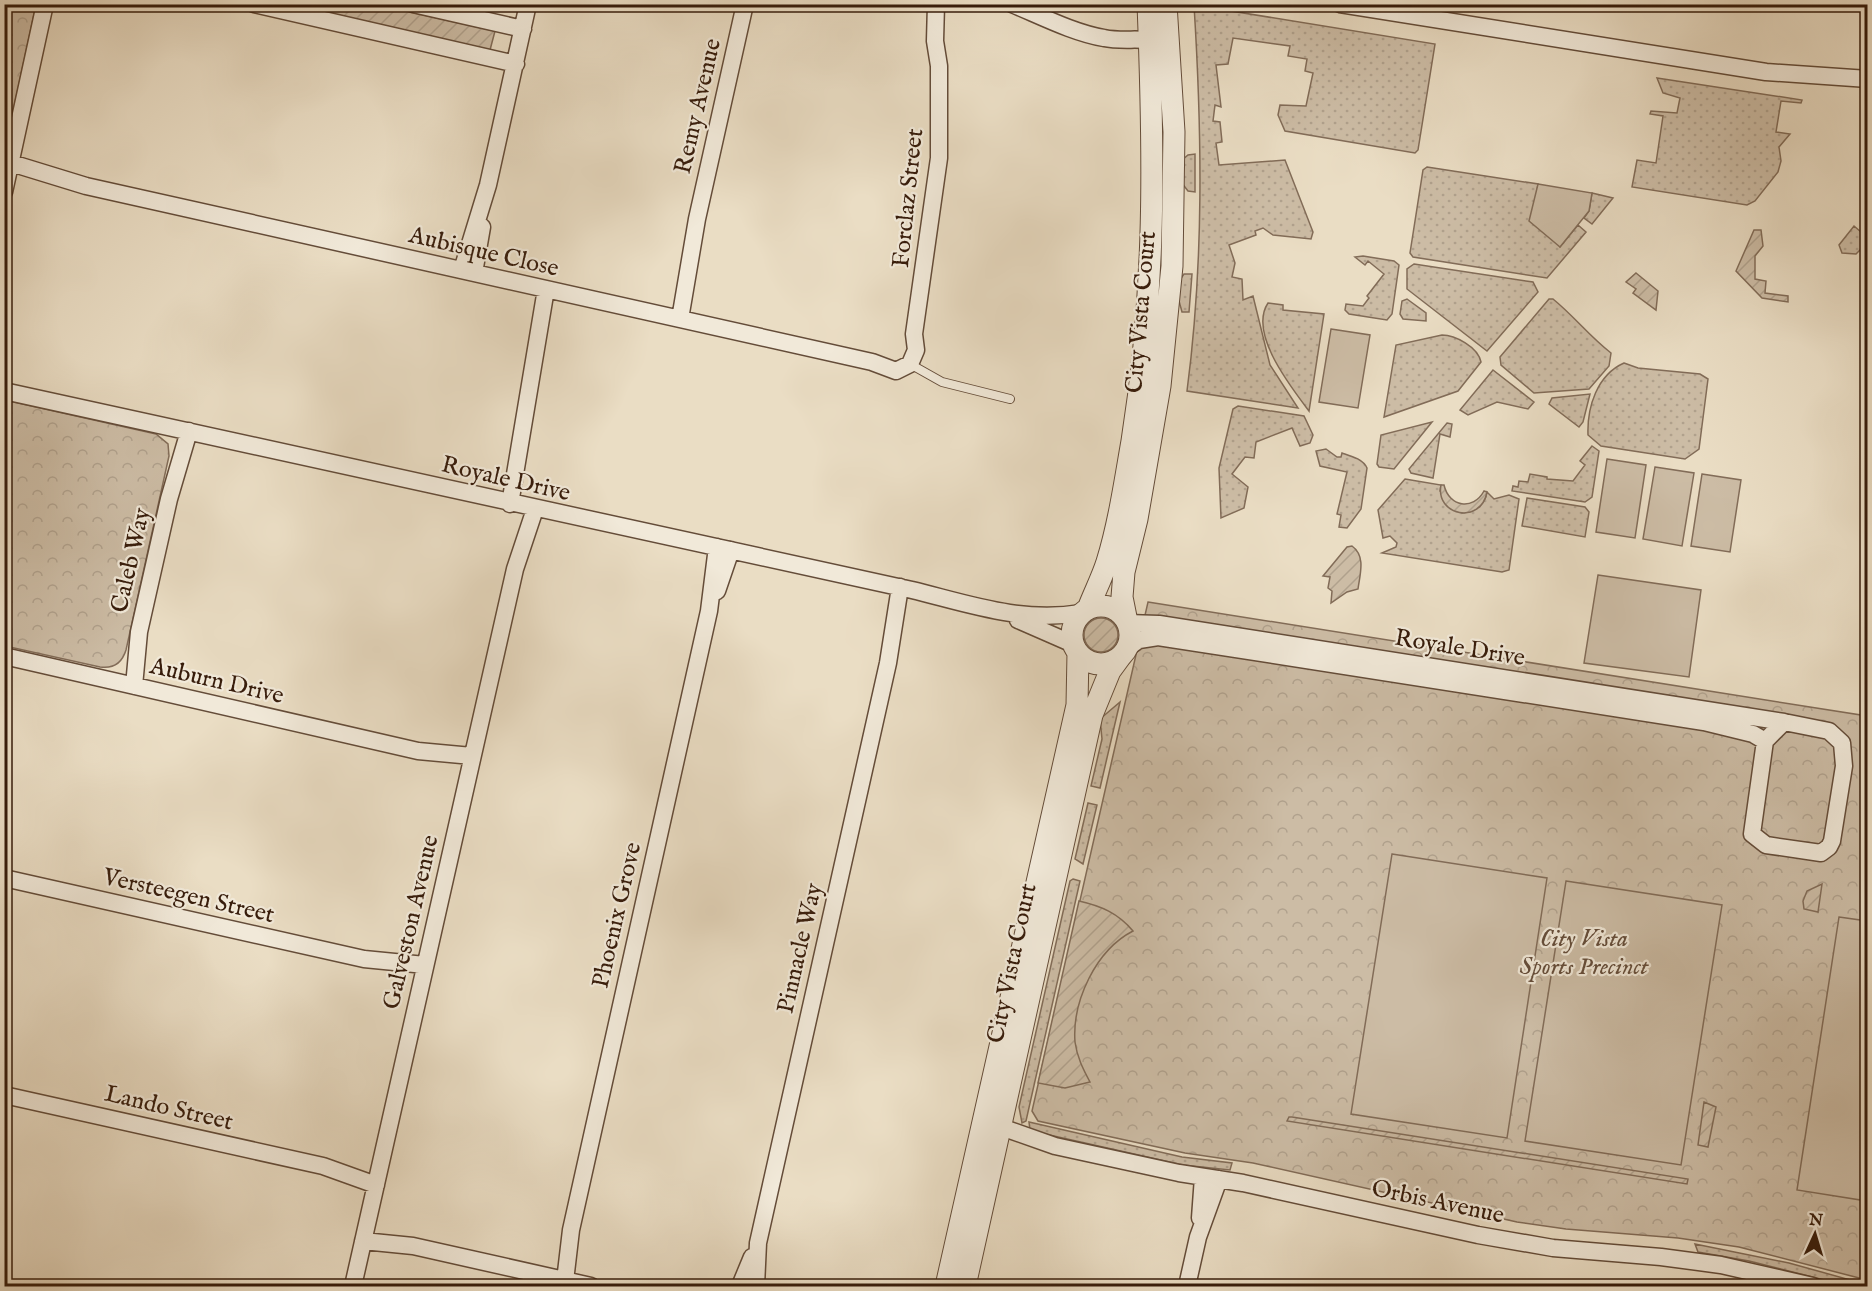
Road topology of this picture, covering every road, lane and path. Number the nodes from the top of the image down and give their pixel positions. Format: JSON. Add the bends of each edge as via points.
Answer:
{"nodes":[{"id":1,"x":45,"y":4,"type":"edge"},
{"id":2,"x":254,"y":4,"type":"edge"},
{"id":3,"x":413,"y":4,"type":"edge"},
{"id":4,"x":528,"y":4,"type":"edge"},
{"id":5,"x":745,"y":4,"type":"edge"},
{"id":6,"x":936,"y":4,"type":"edge"},
{"id":7,"x":948,"y":4,"type":"edge"},
{"id":8,"x":1012,"y":4,"type":"edge"},
{"id":9,"x":1148,"y":4,"type":"edge"},
{"id":10,"x":1166,"y":4,"type":"edge"},
{"id":11,"x":1355,"y":6,"type":"edge"},
{"id":12,"x":286,"y":8,"type":"edge"},
{"id":13,"x":523,"y":29,"type":"junction"},
{"id":14,"x":1156,"y":45,"type":"junction"},
{"id":15,"x":516,"y":64,"type":"junction"},
{"id":16,"x":939,"y":66,"type":"junction"},
{"id":17,"x":1868,"y":79,"type":"edge"},
{"id":18,"x":10,"y":169,"type":"junction"},
{"id":19,"x":4,"y":192,"type":"edge"},
{"id":20,"x":468,"y":272,"type":"junction"},
{"id":21,"x":551,"y":290,"type":"junction"},
{"id":22,"x":675,"y":318,"type":"junction"},
{"id":23,"x":906,"y":360,"type":"junction"},
{"id":24,"x":6,"y":390,"type":"edge"},
{"id":25,"x":1010,"y":399,"type":"dead end"},
{"id":26,"x":184,"y":430,"type":"junction"},
{"id":27,"x":516,"y":505,"type":"junction"},
{"id":28,"x":724,"y":549,"type":"junction"},
{"id":29,"x":906,"y":588,"type":"junction"},
{"id":30,"x":992,"y":611,"type":"junction"},
{"id":31,"x":1085,"y":611,"type":"junction"},
{"id":32,"x":1127,"y":623,"type":"junction"},
{"id":33,"x":1075,"y":649,"type":"junction"},
{"id":34,"x":1124,"y":653,"type":"junction"},
{"id":35,"x":4,"y":656,"type":"edge"},
{"id":36,"x":127,"y":684,"type":"junction"},
{"id":37,"x":1784,"y":722,"type":"junction"},
{"id":38,"x":1765,"y":741,"type":"junction"},
{"id":39,"x":471,"y":763,"type":"junction"},
{"id":40,"x":4,"y":878,"type":"edge"},
{"id":41,"x":423,"y":973,"type":"junction"},
{"id":42,"x":4,"y":1095,"type":"edge"},
{"id":43,"x":999,"y":1133,"type":"junction"},
{"id":44,"x":377,"y":1178,"type":"junction"},
{"id":45,"x":1211,"y":1178,"type":"junction"},
{"id":46,"x":364,"y":1235,"type":"junction"},
{"id":47,"x":758,"y":1243,"type":"junction"},
{"id":48,"x":559,"y":1280,"type":"junction"},
{"id":49,"x":1810,"y":1286,"type":"edge"},
{"id":50,"x":353,"y":1287,"type":"edge"},
{"id":51,"x":591,"y":1287,"type":"edge"},
{"id":52,"x":740,"y":1287,"type":"edge"},
{"id":53,"x":756,"y":1287,"type":"edge"},
{"id":54,"x":946,"y":1287,"type":"edge"},
{"id":55,"x":965,"y":1287,"type":"edge"},
{"id":56,"x":1187,"y":1287,"type":"edge"}],
"edges":[{"from":1,"to":18,"type":"street"},
{"from":2,"to":12,"type":"street"},
{"from":3,"to":13,"type":"street"},
{"from":4,"to":13,"type":"street"},
{"from":5,"to":22,"type":"street","name":"Remy Avenue"},
{"from":6,"to":16,"type":"street","name":"Forclaz Street"},
{"from":7,"to":16,"type":"street","name":"Forclaz Street"},
{"from":8,"to":14,"type":"street","via":[[1124,50]]},
{"from":9,"to":14,"type":"street","name":"City Vista Court"},
{"from":10,"to":14,"type":"street","name":"City Vista Court"},
{"from":11,"to":17,"type":"street","via":[[1766,72]]},
{"from":12,"to":15,"type":"street"},
{"from":13,"to":15,"type":"street"},
{"from":14,"to":31,"type":"street","name":"City Vista Court","via":[[1154,209],[1145,353],[1110,550]]},
{"from":14,"to":32,"type":"street","name":"City Vista Court","via":[[1174,132],[1172,266],[1160,386],[1124,572],[1122,597]]},
{"from":15,"to":20,"type":"street"},
{"from":16,"to":23,"type":"street","name":"Forclaz Street","via":[[936,188],[914,334]]},
{"from":18,"to":19,"type":"street"},
{"from":18,"to":20,"type":"street","name":"Aubisque Close"},
{"from":20,"to":21,"type":"street","name":"Aubisque Close"},
{"from":21,"to":22,"type":"street","name":"Aubisque Close"},
{"from":21,"to":27,"type":"street","name":"Galveston Avenue","via":[[520,432]]},
{"from":22,"to":23,"type":"street","name":"Aubisque Close","via":[[872,362]]},
{"from":23,"to":25,"type":"lane","via":[[942,382]]},
{"from":24,"to":26,"type":"street","name":"Royale Drive"},
{"from":26,"to":27,"type":"street","name":"Royale Drive"},
{"from":26,"to":36,"type":"street","name":"Caleb Way"},
{"from":27,"to":28,"type":"street","name":"Royale Drive"},
{"from":27,"to":39,"type":"street","name":"Galveston Avenue","via":[[515,568]]},
{"from":28,"to":29,"type":"street","name":"Royale Drive"},
{"from":28,"to":48,"type":"street","name":"Phoenix Grove"},
{"from":29,"to":30,"type":"street","name":"Royale Drive"},
{"from":29,"to":47,"type":"street","name":"Pinnacle Way"},
{"from":30,"to":31,"type":"street","via":[[1050,618]]},
{"from":30,"to":33,"type":"street","via":[[1030,624]]},
{"from":31,"to":32,"type":"street","via":[[1106,606],[1122,614]]},
{"from":31,"to":33,"type":"street","via":[[1072,628]]},
{"from":32,"to":34,"type":"street","via":[[1130,640]]},
{"from":32,"to":37,"type":"street","name":"Royale Drive","via":[[1159,624]]},
{"from":33,"to":34,"type":"street","via":[[1085,659],[1103,664]]},
{"from":33,"to":54,"type":"street","name":"City Vista Court","via":[[1077,705]]},
{"from":34,"to":38,"type":"street","name":"Royale Drive","via":[[1139,640],[1158,637],[1704,722],[1753,734]]},
{"from":34,"to":43,"type":"street","name":"City Vista Court","via":[[1105,681],[1092,715]]},
{"from":35,"to":36,"type":"street","name":"Auburn Drive"},
{"from":36,"to":39,"type":"street","name":"Auburn Drive"},
{"from":37,"to":38,"type":"street"},
{"from":37,"to":38,"type":"street","name":"Royale Drive","via":[[1829,731],[1842,743],[1844,766],[1832,841],[1821,853],[1766,845],[1752,834]]},
{"from":39,"to":41,"type":"street","name":"Galveston Avenue"},
{"from":40,"to":41,"type":"street","name":"Versteegen Street"},
{"from":41,"to":44,"type":"street","name":"Galveston Avenue"},
{"from":42,"to":44,"type":"street","name":"Lando Street"},
{"from":43,"to":45,"type":"street","name":"Orbis Avenue"},
{"from":43,"to":55,"type":"street","name":"City Vista Court"},
{"from":44,"to":46,"type":"street","name":"Galveston Avenue"},
{"from":45,"to":49,"type":"street","name":"Orbis Avenue","via":[[1527,1244],[1686,1260],[1758,1272]]},
{"from":45,"to":56,"type":"street"},
{"from":46,"to":48,"type":"street"},
{"from":46,"to":50,"type":"street","name":"Galveston Avenue"},
{"from":47,"to":52,"type":"street","name":"Pinnacle Way"},
{"from":47,"to":53,"type":"street","name":"Pinnacle Way"},
{"from":48,"to":51,"type":"street"}]}
